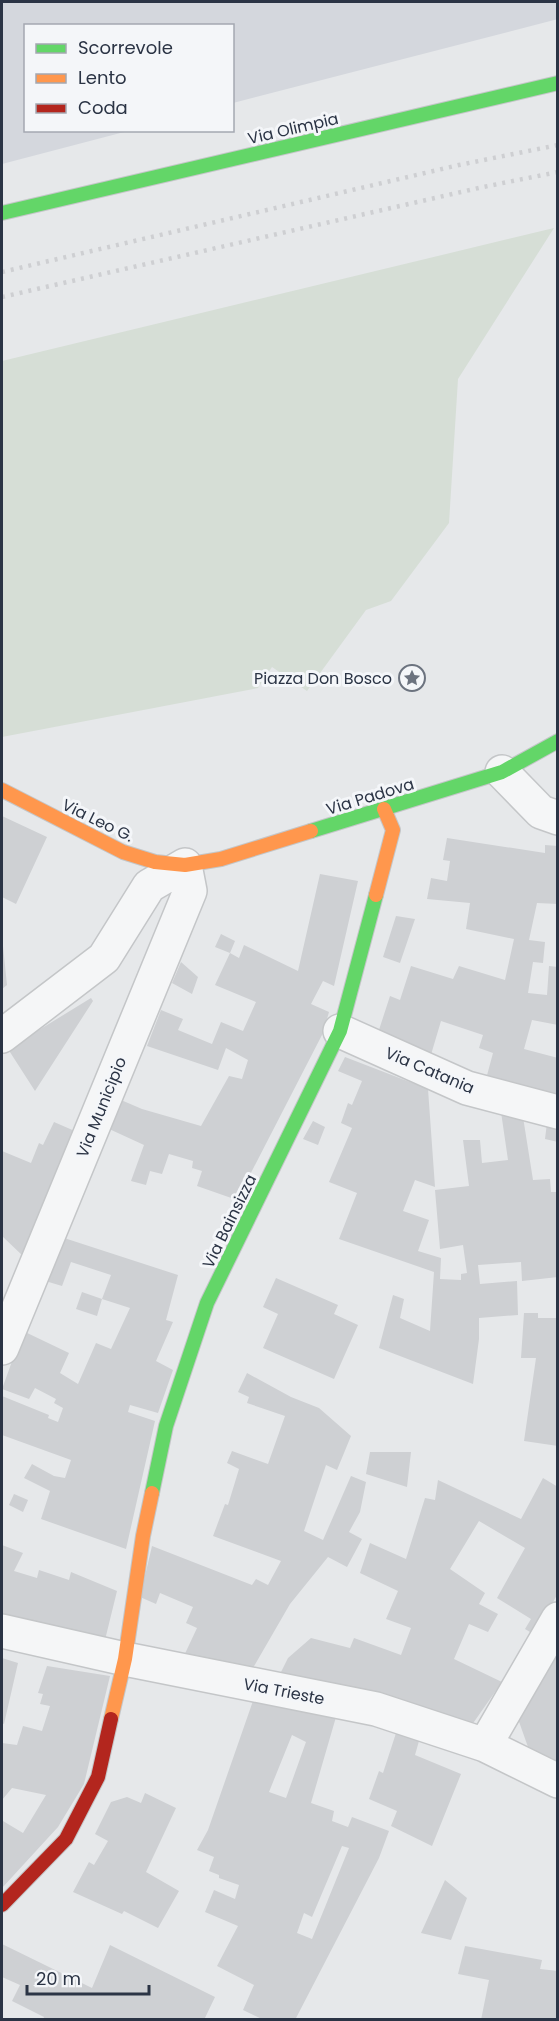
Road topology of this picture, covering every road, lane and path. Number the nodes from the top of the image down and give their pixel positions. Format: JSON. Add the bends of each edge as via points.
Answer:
{"nodes":[{"id":1,"x":558,"y":83,"type":"edge"},
{"id":2,"x":2,"y":213,"type":"edge"},
{"id":3,"x":555,"y":748,"type":"edge"},
{"id":4,"x":502,"y":772,"type":"junction"},
{"id":5,"x":2,"y":790,"type":"edge"},
{"id":6,"x":384,"y":809,"type":"junction"},
{"id":7,"x":558,"y":818,"type":"edge"},
{"id":8,"x":185,"y":865,"type":"junction"},
{"id":9,"x":104,"y":958,"type":"junction"},
{"id":10,"x":152,"y":984,"type":"junction"},
{"id":11,"x":340,"y":1031,"type":"junction"},
{"id":12,"x":2,"y":1036,"type":"edge"},
{"id":13,"x":558,"y":1112,"type":"edge"},
{"id":14,"x":2,"y":1348,"type":"edge"},
{"id":15,"x":558,"y":1619,"type":"edge"},
{"id":16,"x":2,"y":1631,"type":"edge"},
{"id":17,"x":125,"y":1659,"type":"junction"},
{"id":18,"x":485,"y":1745,"type":"junction"},
{"id":19,"x":558,"y":1781,"type":"edge"},
{"id":20,"x":2,"y":1905,"type":"edge"}],
"edges":[{"from":1,"to":2,"type":"street","name":"Via Olimpia"},
{"from":3,"to":4,"type":"street","name":"Via Padova"},
{"from":4,"to":6,"type":"street","name":"Via Padova"},
{"from":4,"to":7,"type":"street","via":[[542,812]]},
{"from":5,"to":8,"type":"street","name":"Via Leo G.","via":[[123,852],[155,862]]},
{"from":6,"to":8,"type":"street","name":"Via Padova","via":[[221,859]]},
{"from":6,"to":11,"type":"street","name":"Via Bainsizza","via":[[393,830]]},
{"from":8,"to":9,"type":"street","via":[[149,886]]},
{"from":8,"to":10,"type":"street","name":"Via Municipio","via":[[190,891]]},
{"from":9,"to":10,"type":"street","via":[[130,963]]},
{"from":9,"to":12,"type":"street"},
{"from":10,"to":14,"type":"street","name":"Via Municipio"},
{"from":11,"to":13,"type":"street","name":"Via Catania","via":[[467,1088]]},
{"from":11,"to":17,"type":"street","name":"Via Bainsizza","via":[[207,1303],[166,1426],[143,1536]]},
{"from":15,"to":18,"type":"street"},
{"from":16,"to":17,"type":"street","name":"Via Trieste"},
{"from":17,"to":18,"type":"street","name":"Via Trieste","via":[[376,1709]]},
{"from":17,"to":20,"type":"street","name":"Via Bainsizza","via":[[98,1777],[66,1839]]},
{"from":18,"to":19,"type":"street","name":"Via Trieste"}]}
